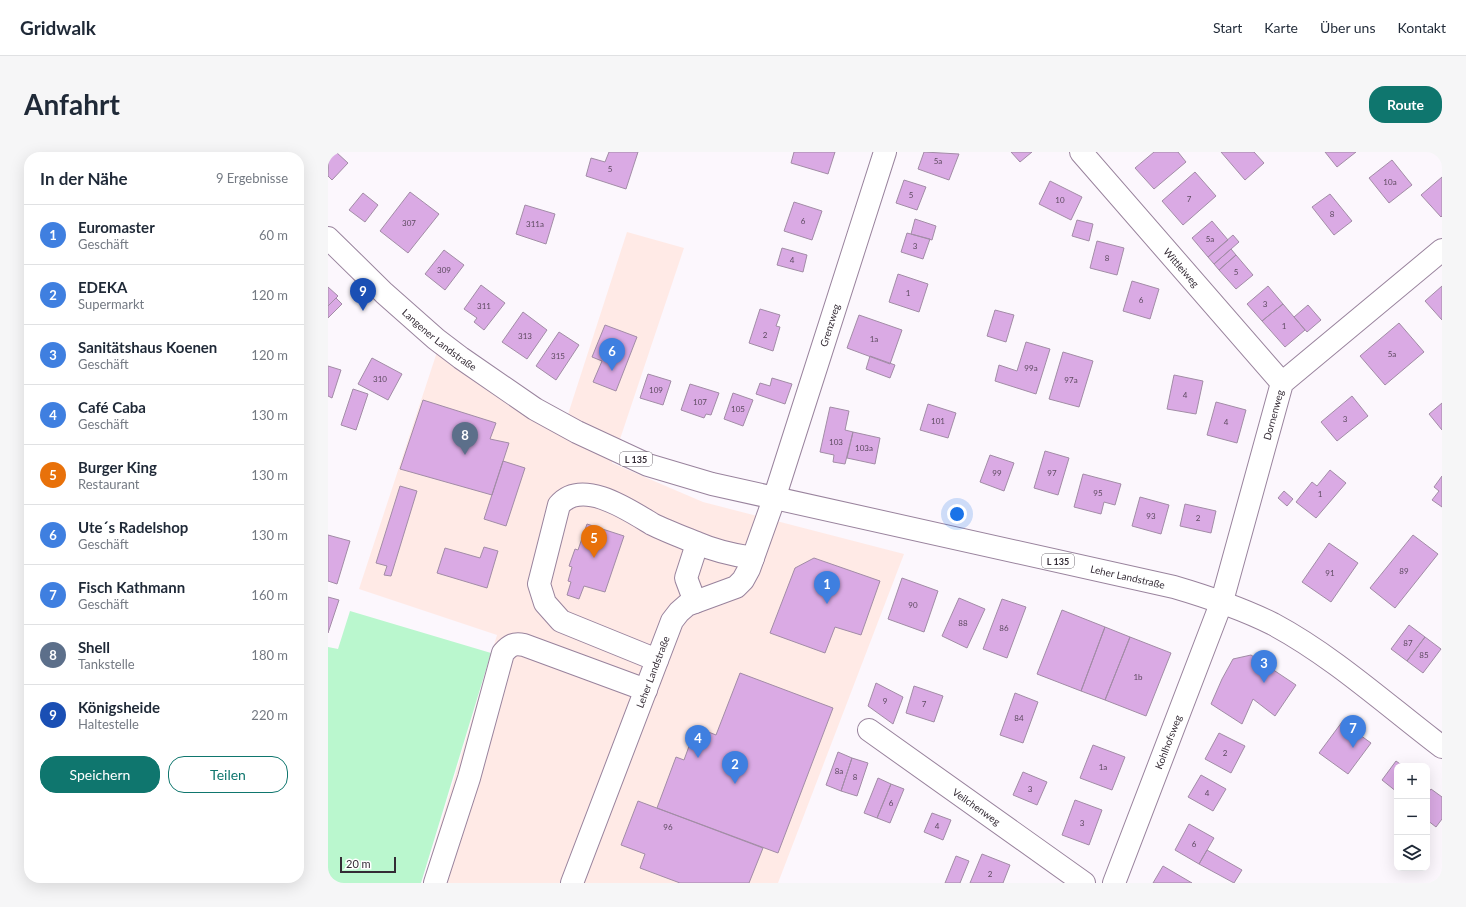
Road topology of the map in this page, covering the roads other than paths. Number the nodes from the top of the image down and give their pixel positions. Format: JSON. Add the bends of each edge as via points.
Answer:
{"nodes":[{"id":1,"x":885,"y":152,"type":"edge"},
{"id":2,"x":1081,"y":152,"type":"edge"},
{"id":3,"x":328,"y":238,"type":"edge"},
{"id":4,"x":1442,"y":250,"type":"edge"},
{"id":5,"x":1282,"y":383,"type":"junction"},
{"id":6,"x":564,"y":426,"type":"joint"},
{"id":7,"x":774,"y":498,"type":"junction"},
{"id":8,"x":697,"y":544,"type":"junction"},
{"id":9,"x":753,"y":558,"type":"junction"},
{"id":10,"x":1222,"y":601,"type":"junction"},
{"id":11,"x":695,"y":602,"type":"junction"},
{"id":12,"x":657,"y":660,"type":"junction"},
{"id":13,"x":646,"y":690,"type":"junction"},
{"id":14,"x":869,"y":730,"type":"dead end"},
{"id":15,"x":1442,"y":747,"type":"edge"},
{"id":16,"x":435,"y":883,"type":"edge"},
{"id":17,"x":572,"y":883,"type":"edge"},
{"id":18,"x":1084,"y":883,"type":"edge"},
{"id":19,"x":1114,"y":883,"type":"edge"}],
"edges":[{"from":1,"to":7,"type":"street","name":"Grenzweg"},
{"from":2,"to":5,"type":"street","name":"Wittleiweg"},
{"from":3,"to":6,"type":"street","name":"Langener Landstraße","via":[[436,339],[535,409]]},
{"from":4,"to":5,"type":"street","name":"Dornenweg"},
{"from":5,"to":10,"type":"street","name":"Dornenweg"},
{"from":6,"to":7,"type":"street","name":"Leher Landstraße","number":"L 135","via":[[648,465],[712,484]]},
{"from":7,"to":9,"type":"street","name":"Leher Landstraße"},
{"from":7,"to":10,"type":"street","name":"Leher Landstraße","number":"L 135","via":[[1174,587]]},
{"from":8,"to":9,"type":"street"},
{"from":8,"to":11,"type":"street","via":[[686,578]]},
{"from":8,"to":12,"type":"street","via":[[653,524],[620,505],[592,495],[573,494],[566,497],[560,505],[539,584],[545,604],[561,621]]},
{"from":9,"to":11,"type":"street","name":"Leher Landstraße","via":[[744,580],[736,587]]},
{"from":10,"to":15,"type":"street","name":"Leher Landstraße","number":"L 135","via":[[1273,625],[1327,659]]},
{"from":10,"to":19,"type":"street","name":"Kohlhofsweg"},
{"from":11,"to":12,"type":"street","name":"Leher Landstraße","via":[[687,605],[672,621]]},
{"from":12,"to":13,"type":"street","name":"Leher Landstraße"},
{"from":13,"to":16,"type":"street","via":[[524,645],[512,644],[507,648],[503,653],[469,778]]},
{"from":13,"to":17,"type":"street","name":"Leher Landstraße"},
{"from":14,"to":18,"type":"street","name":"Veilchenweg"}]}
